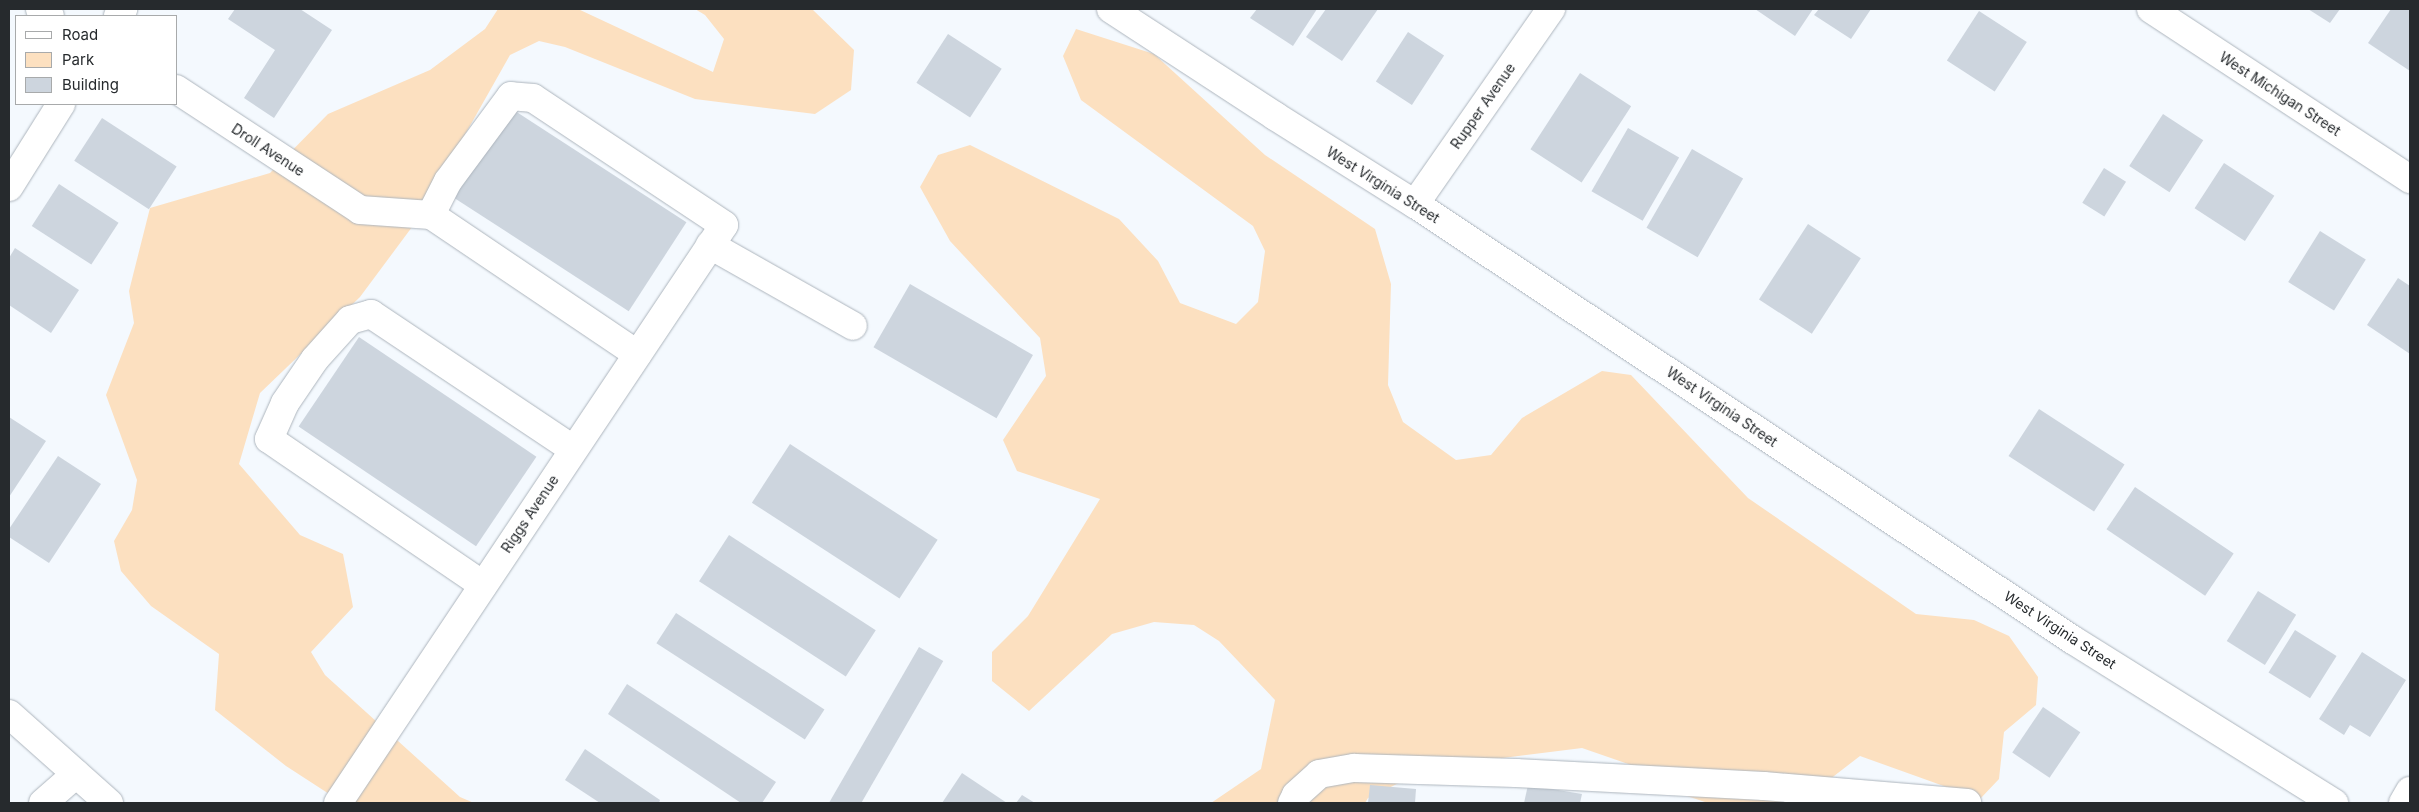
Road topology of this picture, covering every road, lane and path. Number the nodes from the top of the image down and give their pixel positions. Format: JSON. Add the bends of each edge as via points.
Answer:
{"nodes":[{"id":1,"x":1112,"y":9,"type":"edge"},
{"id":2,"x":1552,"y":9,"type":"edge"},
{"id":3,"x":2151,"y":9,"type":"edge"},
{"id":4,"x":178,"y":90,"type":"edge"},
{"id":5,"x":60,"y":105,"type":"edge"},
{"id":6,"x":2410,"y":179,"type":"edge"},
{"id":7,"x":9,"y":187,"type":"edge"},
{"id":8,"x":1415,"y":204,"type":"junction"},
{"id":9,"x":431,"y":215,"type":"junction"},
{"id":10,"x":717,"y":235,"type":"junction"},
{"id":11,"x":853,"y":326,"type":"dead end"},
{"id":12,"x":637,"y":354,"type":"junction"},
{"id":13,"x":573,"y":449,"type":"junction"},
{"id":14,"x":483,"y":585,"type":"junction"},
{"id":15,"x":9,"y":714,"type":"edge"},
{"id":16,"x":76,"y":774,"type":"junction"},
{"id":17,"x":2410,"y":792,"type":"edge"},
{"id":18,"x":43,"y":803,"type":"edge"},
{"id":19,"x":109,"y":803,"type":"edge"},
{"id":20,"x":338,"y":803,"type":"edge"},
{"id":21,"x":1292,"y":803,"type":"edge"},
{"id":22,"x":1967,"y":803,"type":"edge"},
{"id":23,"x":2334,"y":803,"type":"edge"},
{"id":24,"x":2403,"y":803,"type":"edge"}],
"edges":[{"from":1,"to":8,"type":"street","name":"West Virginia Street"},
{"from":2,"to":8,"type":"street","name":"Rupper Avenue"},
{"from":3,"to":6,"type":"street","name":"West Michigan Street"},
{"from":4,"to":9,"type":"street","name":"Droll Avenue","via":[[360,210]]},
{"from":5,"to":7,"type":"street"},
{"from":8,"to":23,"type":"street","name":"West Virginia Street","via":[[2073,640]]},
{"from":9,"to":10,"type":"street","via":[[448,180],[511,96],[533,98]]},
{"from":9,"to":12,"type":"street"},
{"from":10,"to":11,"type":"street"},
{"from":10,"to":12,"type":"street","name":"Riggs Avenue"},
{"from":12,"to":13,"type":"street","name":"Riggs Avenue"},
{"from":13,"to":14,"type":"street","name":"Riggs Avenue"},
{"from":13,"to":14,"type":"street","via":[[371,314],[350,320],[315,359],[285,403],[269,439]]},
{"from":14,"to":20,"type":"street","name":"Riggs Avenue"},
{"from":15,"to":16,"type":"street"},
{"from":16,"to":18,"type":"street"},
{"from":16,"to":19,"type":"street"},
{"from":17,"to":24,"type":"street"},
{"from":21,"to":22,"type":"street","via":[[1296,795],[1319,774],[1354,768],[1764,786]]}]}
